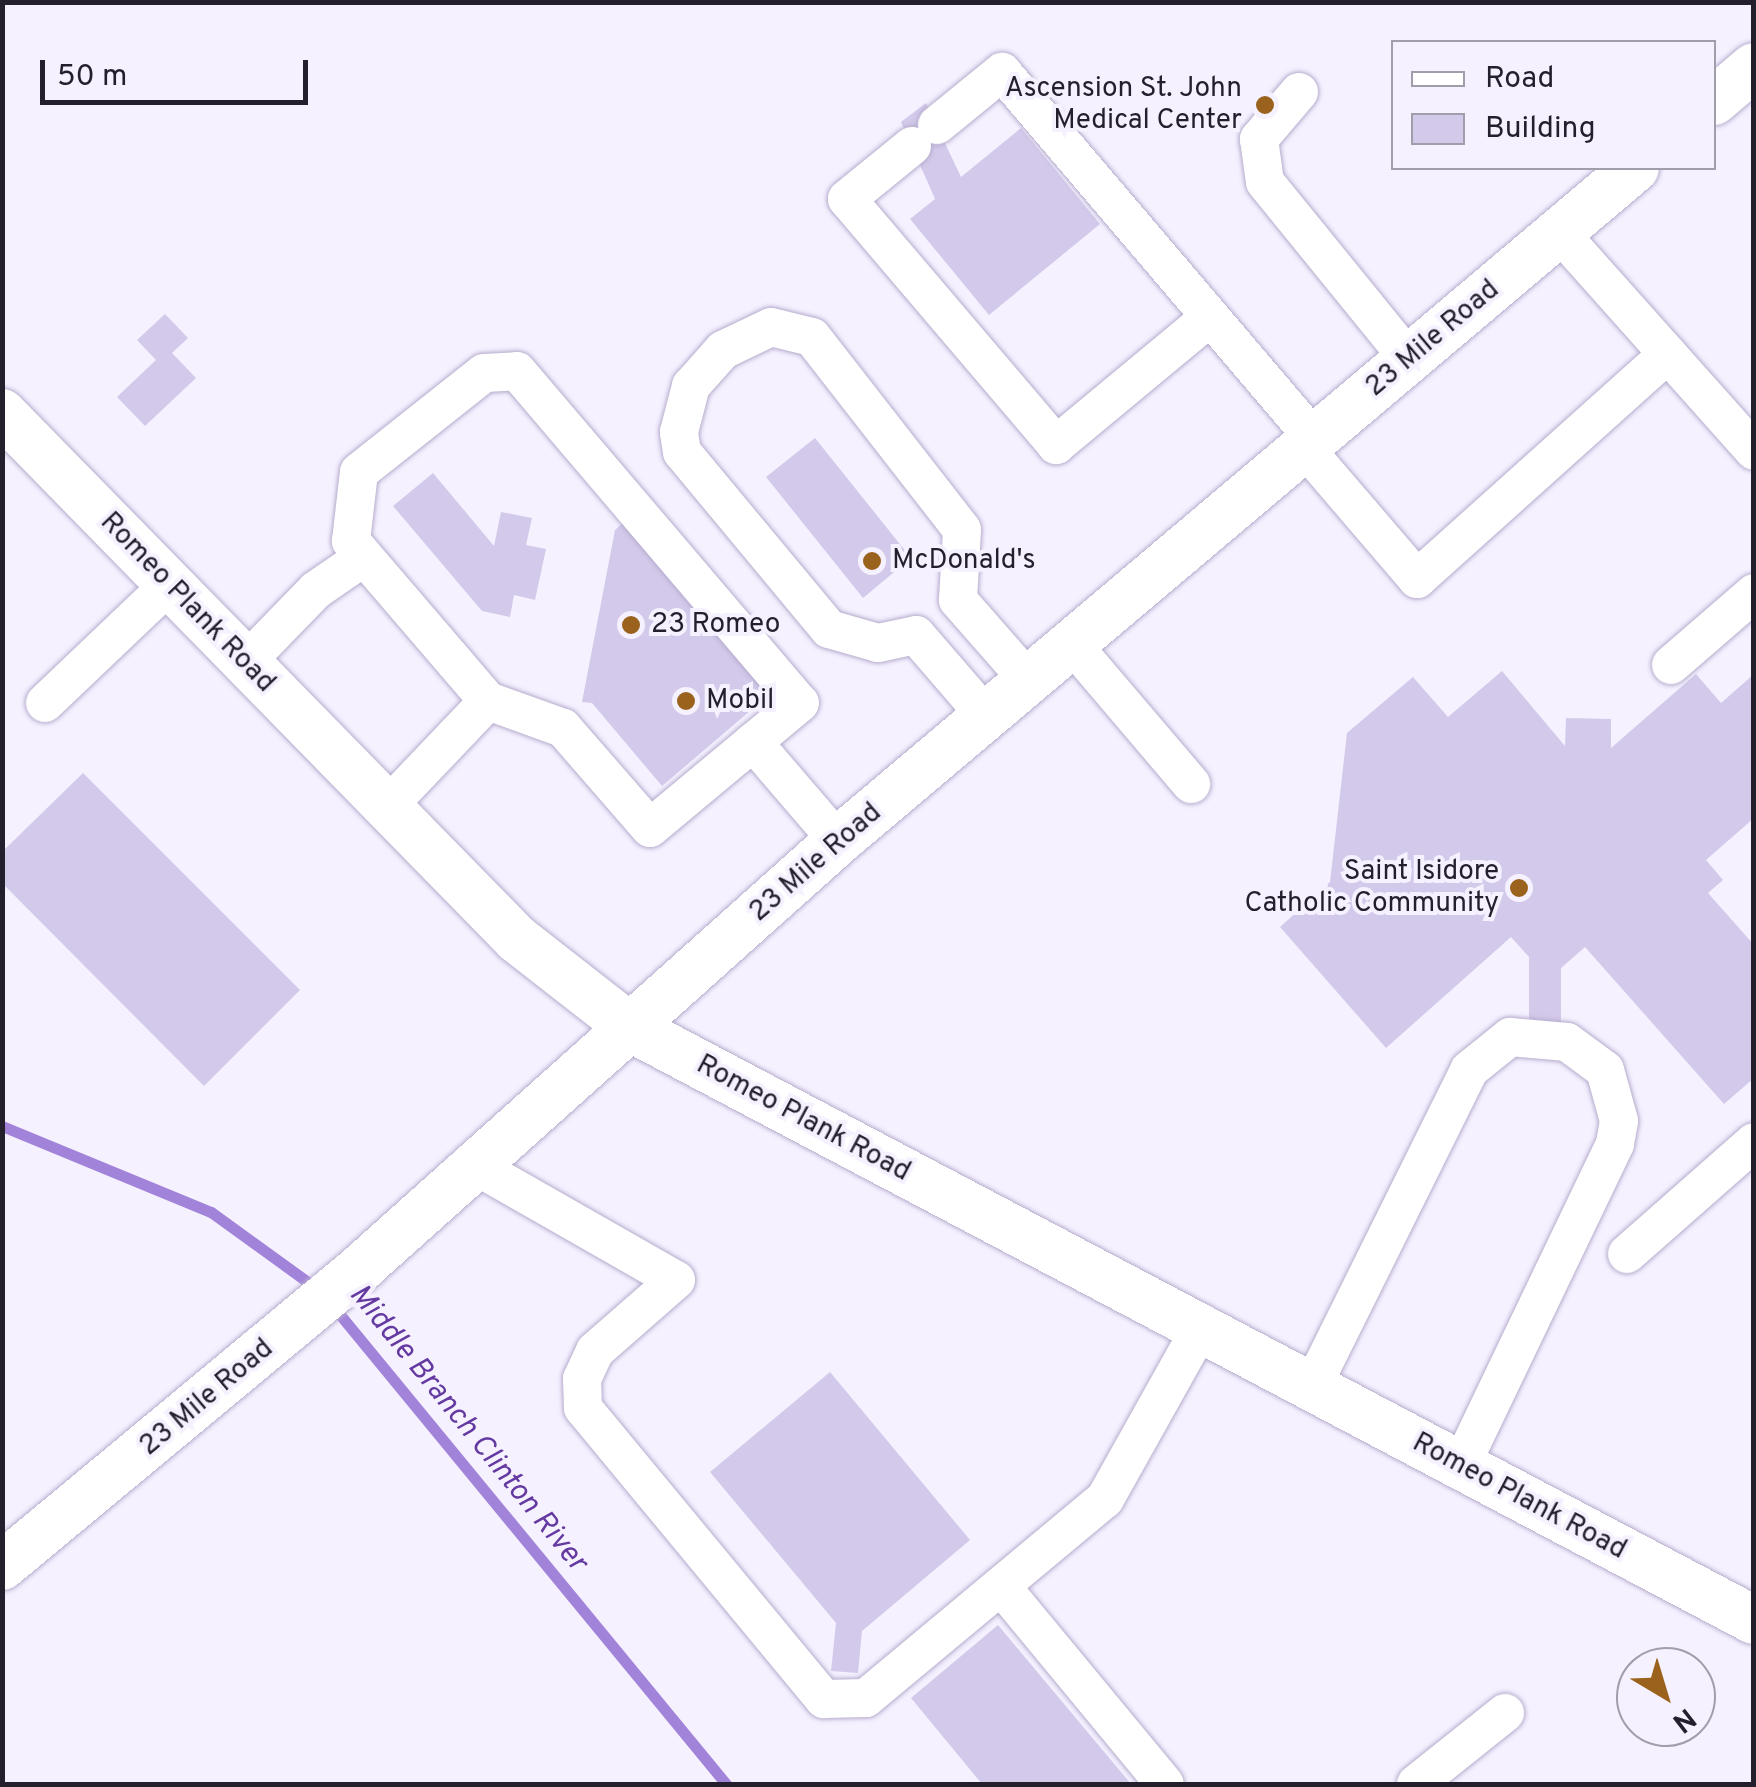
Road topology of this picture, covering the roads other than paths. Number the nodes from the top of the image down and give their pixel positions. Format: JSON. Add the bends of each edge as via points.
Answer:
{"nodes":[{"id":1,"x":1754,"y":67,"type":"edge"},
{"id":2,"x":1299,"y":92,"type":"dead end"},
{"id":3,"x":1716,"y":99,"type":"edge"},
{"id":4,"x":1633,"y":170,"type":"edge"},
{"id":5,"x":1559,"y":232,"type":"junction"},
{"id":6,"x":1210,"y":317,"type":"junction"},
{"id":7,"x":1668,"y":354,"type":"junction"},
{"id":8,"x":1409,"y":359,"type":"junction"},
{"id":9,"x":2,"y":413,"type":"edge"},
{"id":10,"x":1309,"y":443,"type":"junction"},
{"id":11,"x":1754,"y":451,"type":"edge"},
{"id":12,"x":364,"y":557,"type":"junction"},
{"id":13,"x":960,"y":578,"type":"junction"},
{"id":14,"x":170,"y":584,"type":"junction"},
{"id":15,"x":1754,"y":593,"type":"edge"},
{"id":16,"x":878,"y":643,"type":"junction"},
{"id":17,"x":1072,"y":644,"type":"junction"},
{"id":18,"x":246,"y":662,"type":"junction"},
{"id":19,"x":1671,"y":665,"type":"dead end"},
{"id":20,"x":1028,"y":680,"type":"junction"},
{"id":21,"x":488,"y":702,"type":"junction"},
{"id":22,"x":46,"y":703,"type":"dead end"},
{"id":23,"x":986,"y":716,"type":"junction"},
{"id":24,"x":754,"y":742,"type":"junction"},
{"id":25,"x":1192,"y":784,"type":"dead end"},
{"id":26,"x":387,"y":806,"type":"junction"},
{"id":27,"x":838,"y":841,"type":"junction"},
{"id":28,"x":631,"y":1028,"type":"junction"},
{"id":29,"x":1754,"y":1142,"type":"edge"},
{"id":30,"x":476,"y":1166,"type":"junction"},
{"id":31,"x":1627,"y":1254,"type":"dead end"},
{"id":32,"x":1199,"y":1331,"type":"junction"},
{"id":33,"x":1310,"y":1391,"type":"junction"},
{"id":34,"x":1461,"y":1465,"type":"junction"},
{"id":35,"x":2,"y":1566,"type":"edge"},
{"id":36,"x":1001,"y":1586,"type":"junction"},
{"id":37,"x":1754,"y":1620,"type":"edge"},
{"id":38,"x":1505,"y":1713,"type":"dead end"},
{"id":39,"x":1164,"y":1784,"type":"edge"},
{"id":40,"x":1416,"y":1784,"type":"edge"}],
"edges":[{"from":1,"to":3,"type":"main road"},
{"from":2,"to":8,"type":"lane","via":[[1270,117],[1259,139],[1265,182]]},
{"from":4,"to":5,"type":"main road","name":"23 Mile Road"},
{"from":5,"to":7,"type":"lane"},
{"from":5,"to":8,"type":"main road","name":"23 Mile Road"},
{"from":6,"to":6,"type":"lane","via":[[1002,72],[848,199],[1056,445]]},
{"from":6,"to":10,"type":"lane"},
{"from":7,"to":10,"type":"lane","via":[[1416,579]]},
{"from":7,"to":11,"type":"lane"},
{"from":8,"to":10,"type":"main road","name":"23 Mile Road"},
{"from":9,"to":14,"type":"main road","name":"Romeo Plank Road"},
{"from":10,"to":17,"type":"main road","name":"23 Mile Road"},
{"from":12,"to":18,"type":"lane","via":[[316,590]]},
{"from":12,"to":21,"type":"lane"},
{"from":12,"to":24,"type":"lane","via":[[351,542],[359,472],[484,373],[517,371],[800,703]]},
{"from":13,"to":16,"type":"lane"},
{"from":13,"to":16,"type":"lane","via":[[962,530],[812,337],[771,327],[723,350],[691,386],[679,432],[682,452],[829,629]]},
{"from":13,"to":20,"type":"lane","via":[[958,600]]},
{"from":14,"to":18,"type":"main road","name":"Romeo Plank Road"},
{"from":14,"to":22,"type":"lane"},
{"from":15,"to":19,"type":"lane"},
{"from":16,"to":23,"type":"lane","via":[[916,636]]},
{"from":17,"to":20,"type":"main road","name":"23 Mile Road"},
{"from":17,"to":25,"type":"lane"},
{"from":18,"to":26,"type":"main road","name":"Romeo Plank Road"},
{"from":20,"to":23,"type":"main road","name":"23 Mile Road"},
{"from":21,"to":24,"type":"lane","via":[[564,728],[650,828]]},
{"from":21,"to":26,"type":"lane"},
{"from":23,"to":27,"type":"main road","name":"23 Mile Road"},
{"from":24,"to":27,"type":"lane"},
{"from":26,"to":28,"type":"main road","name":"Romeo Plank Road","via":[[517,939]]},
{"from":27,"to":28,"type":"main road","name":"23 Mile Road"},
{"from":28,"to":30,"type":"main road","name":"23 Mile Road"},
{"from":28,"to":32,"type":"main road","name":"Romeo Plank Road"},
{"from":29,"to":31,"type":"lane"},
{"from":30,"to":35,"type":"main road","name":"23 Mile Road"},
{"from":30,"to":36,"type":"lane","via":[[676,1280],[595,1351],[582,1379],[583,1408],[824,1699],[866,1698]]},
{"from":32,"to":33,"type":"main road","name":"Romeo Plank Road"},
{"from":32,"to":36,"type":"lane","via":[[1106,1499]]},
{"from":33,"to":34,"type":"main road","name":"Romeo Plank Road"},
{"from":33,"to":34,"type":"lane","via":[[1469,1070],[1510,1037],[1566,1042],[1605,1070],[1619,1121],[1615,1144]]},
{"from":34,"to":37,"type":"main road","name":"Romeo Plank Road"},
{"from":36,"to":39,"type":"lane"},
{"from":38,"to":40,"type":"lane"}]}
